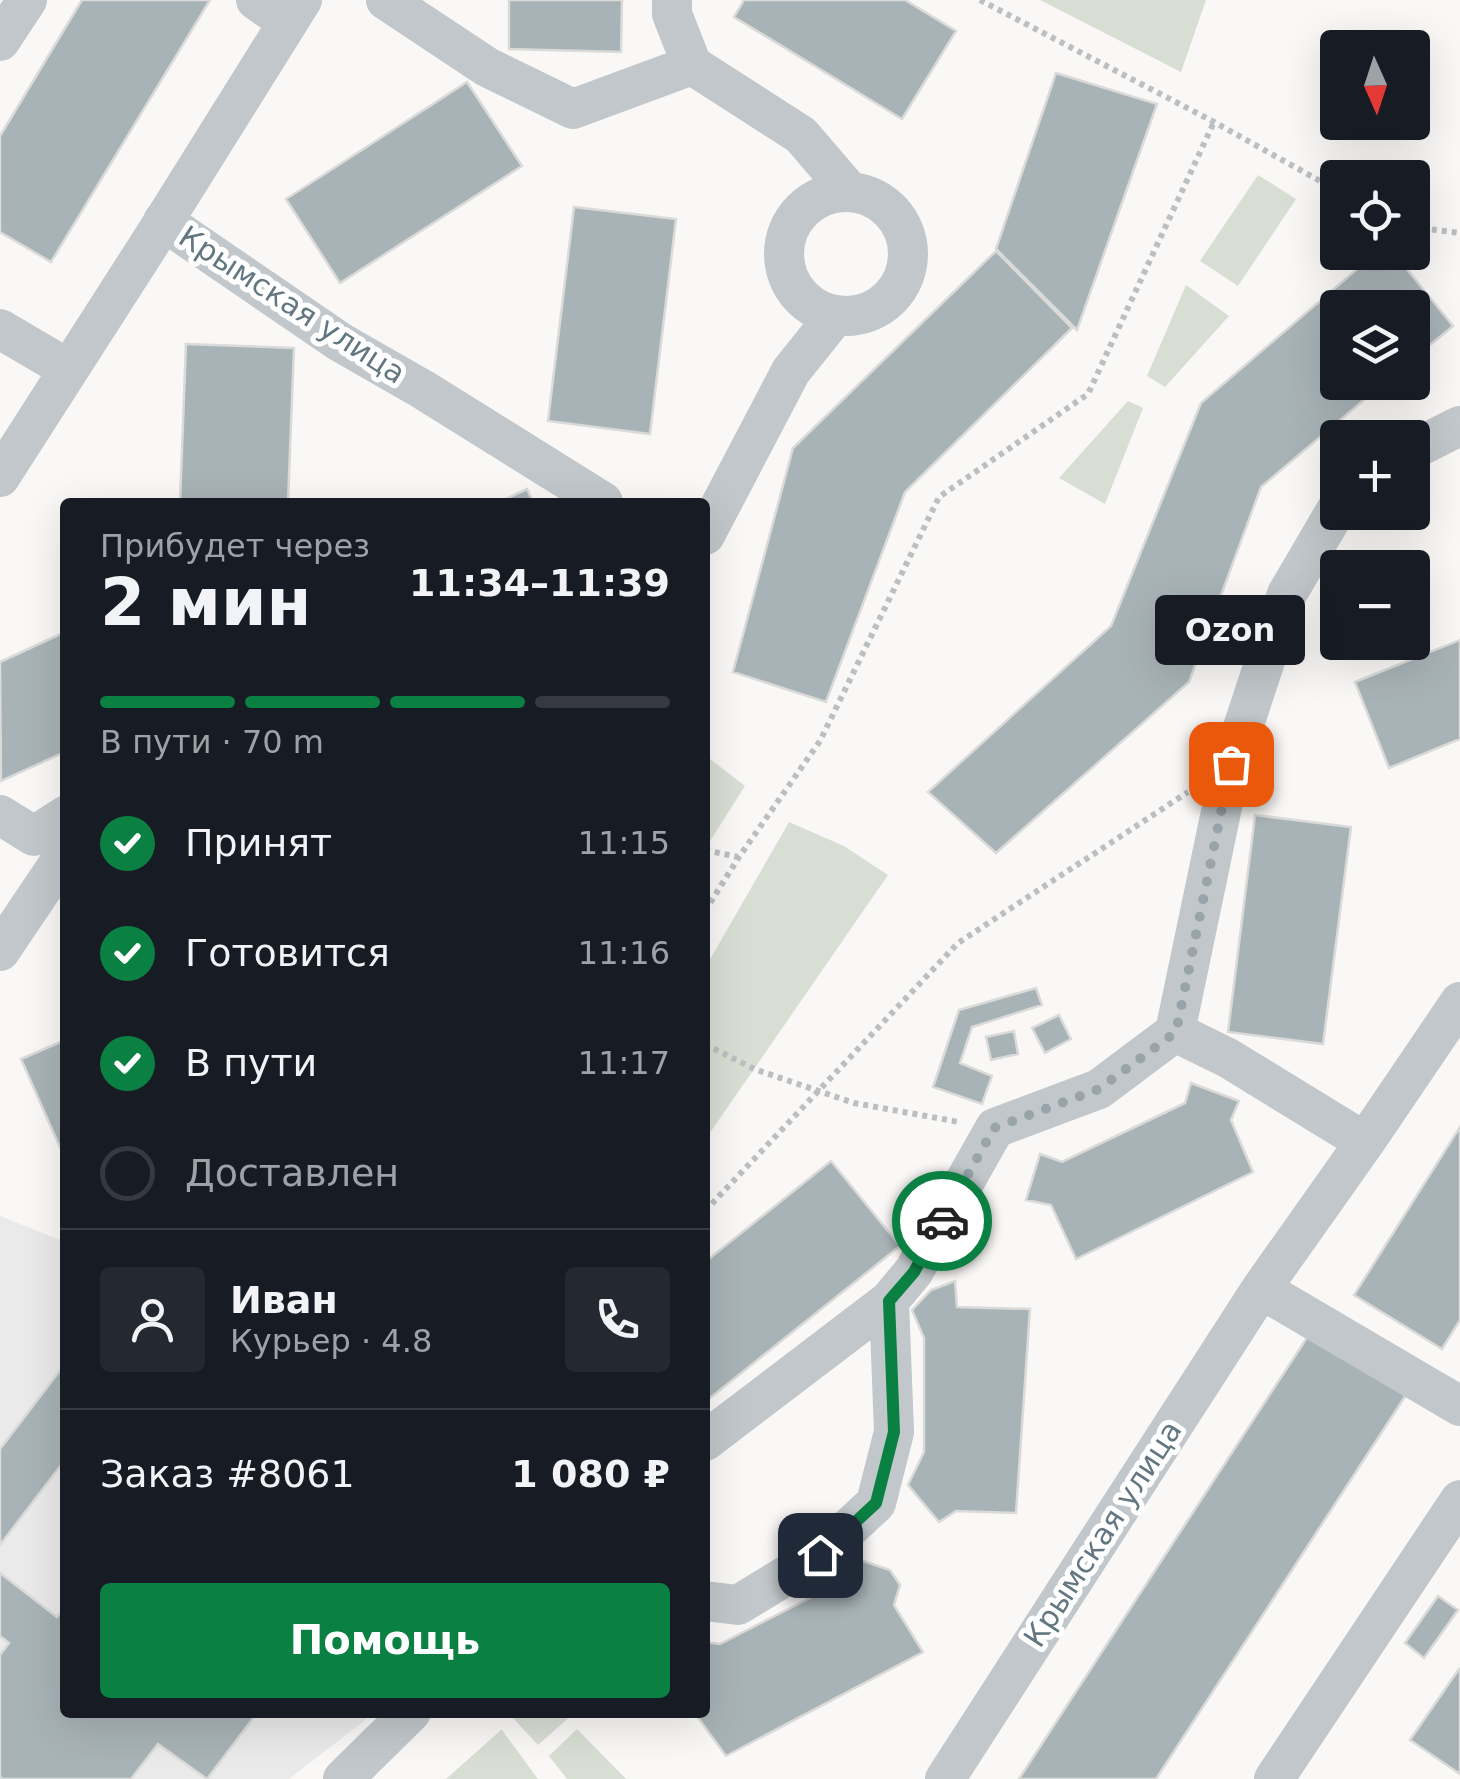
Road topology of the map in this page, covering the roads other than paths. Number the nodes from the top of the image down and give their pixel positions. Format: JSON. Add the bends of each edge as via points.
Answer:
{"nodes":[{"id":1,"x":26,"y":0,"type":"edge"},
{"id":2,"x":386,"y":0,"type":"edge"},
{"id":3,"x":672,"y":0,"type":"edge"},
{"id":4,"x":282,"y":8,"type":"edge"},
{"id":5,"x":0,"y":40,"type":"edge"},
{"id":6,"x":692,"y":65,"type":"junction"},
{"id":7,"x":849,"y":192,"type":"junction"},
{"id":8,"x":163,"y":222,"type":"junction"},
{"id":9,"x":836,"y":315,"type":"junction"},
{"id":10,"x":0,"y":329,"type":"edge"},
{"id":11,"x":68,"y":369,"type":"junction"},
{"id":12,"x":1460,"y":426,"type":"edge"},
{"id":13,"x":1430,"y":441,"type":"edge"},
{"id":14,"x":0,"y":476,"type":"edge"},
{"id":15,"x":597,"y":498,"type":"edge"},
{"id":16,"x":710,"y":525,"type":"edge"},
{"id":17,"x":1325,"y":530,"type":"edge"},
{"id":18,"x":0,"y":814,"type":"edge"},
{"id":19,"x":57,"y":841,"type":"edge"},
{"id":20,"x":0,"y":951,"type":"edge"},
{"id":21,"x":1460,"y":1002,"type":"edge"},
{"id":22,"x":1176,"y":1032,"type":"junction"},
{"id":23,"x":1365,"y":1142,"type":"junction"},
{"id":24,"x":1261,"y":1290,"type":"junction"},
{"id":25,"x":889,"y":1301,"type":"junction"},
{"id":26,"x":1460,"y":1406,"type":"edge"},
{"id":27,"x":710,"y":1437,"type":"edge"},
{"id":28,"x":1460,"y":1500,"type":"edge"},
{"id":29,"x":710,"y":1601,"type":"edge"},
{"id":30,"x":405,"y":1718,"type":"edge"},
{"id":31,"x":343,"y":1779,"type":"edge"},
{"id":32,"x":944,"y":1779,"type":"edge"},
{"id":33,"x":1274,"y":1779,"type":"edge"}],
"edges":[{"from":1,"to":5,"type":"street"},
{"from":2,"to":6,"type":"street","via":[[487,67],[573,110]]},
{"from":3,"to":6,"type":"street"},
{"from":4,"to":8,"type":"street","name":"Крымская улица"},
{"from":6,"to":7,"type":"street","via":[[802,135]]},
{"from":7,"to":9,"type":"street","via":[[809,203],[786,237],[788,278],[816,309]]},
{"from":7,"to":9,"type":"street","via":[[869,195],[900,221],[908,260],[892,296],[856,315]]},
{"from":8,"to":11,"type":"street","name":"Крымская улица"},
{"from":8,"to":15,"type":"street","name":"Крымская улица","via":[[340,342]]},
{"from":9,"to":16,"type":"street","via":[[791,370]]},
{"from":10,"to":11,"type":"street"},
{"from":11,"to":14,"type":"street","name":"Крымская улица"},
{"from":12,"to":13,"type":"street"},
{"from":17,"to":22,"type":"street","via":[[1287,594],[1231,764]]},
{"from":18,"to":19,"type":"street"},
{"from":19,"to":20,"type":"street"},
{"from":21,"to":23,"type":"street","name":"Крымская улица"},
{"from":22,"to":23,"type":"street"},
{"from":22,"to":25,"type":"street","via":[[1099,1089],[994,1128],[914,1272]]},
{"from":23,"to":24,"type":"street","name":"Крымская улица"},
{"from":24,"to":26,"type":"street"},
{"from":24,"to":32,"type":"street","name":"Крымская улица"},
{"from":25,"to":27,"type":"street"},
{"from":25,"to":29,"type":"street","via":[[894,1432],[876,1503],[820,1555],[738,1604]]},
{"from":28,"to":33,"type":"street"},
{"from":30,"to":31,"type":"street"}]}
